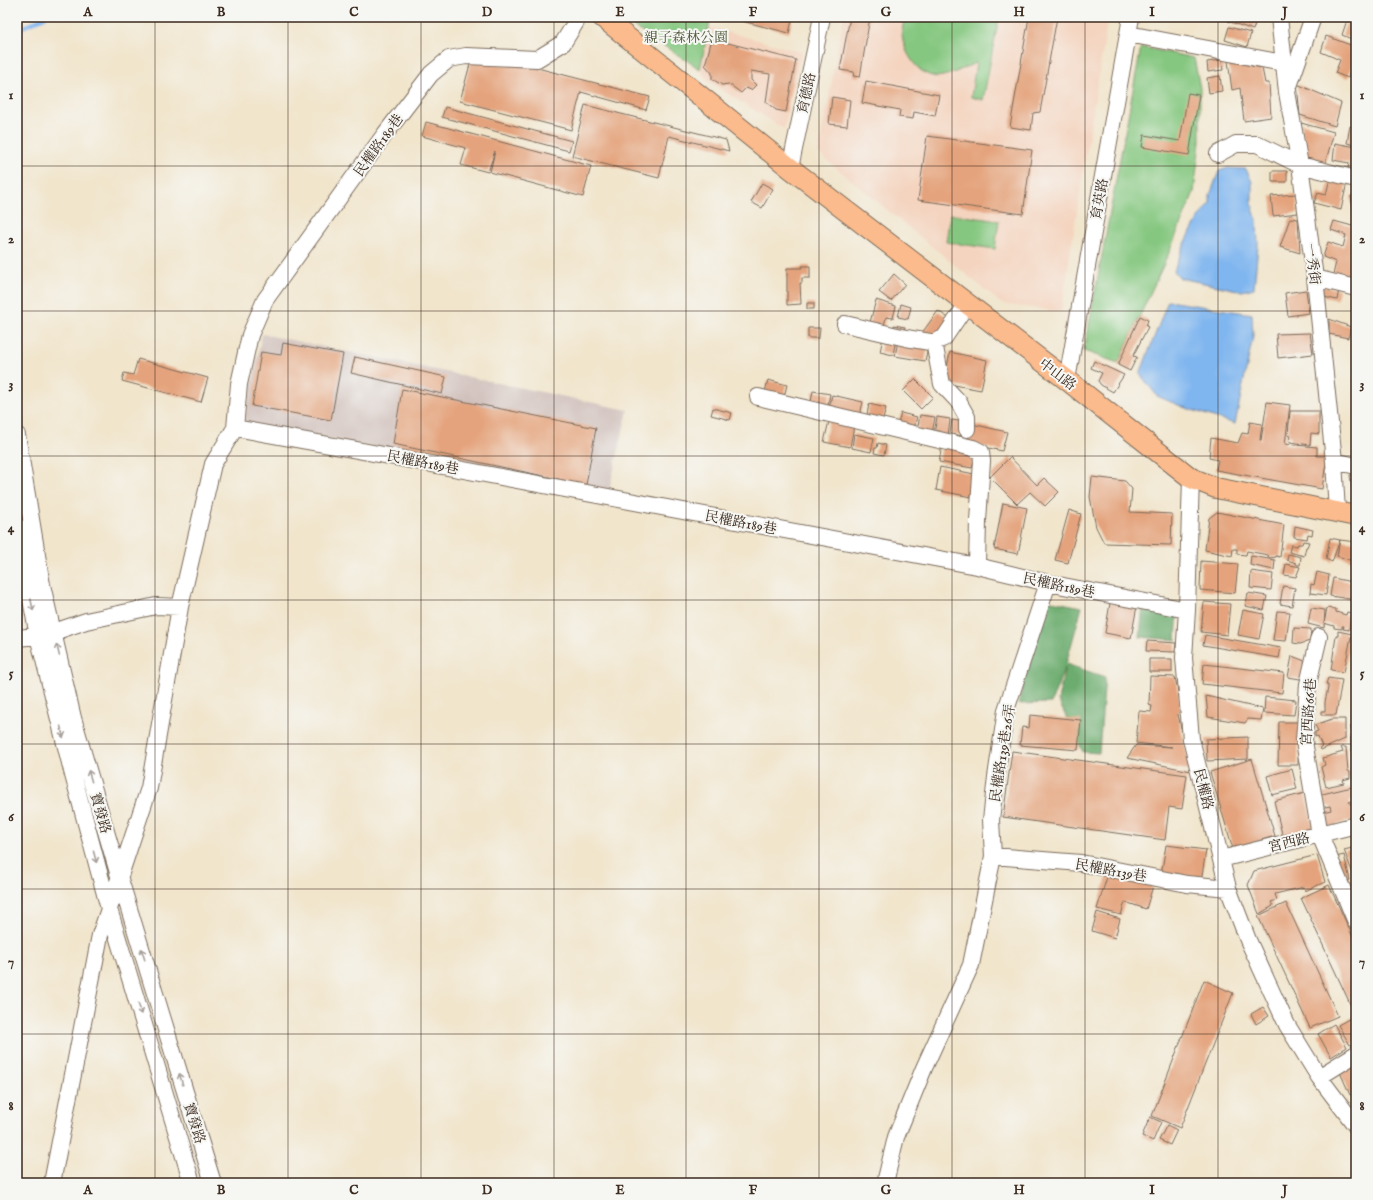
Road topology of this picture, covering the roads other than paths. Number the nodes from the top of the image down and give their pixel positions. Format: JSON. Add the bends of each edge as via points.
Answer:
{"nodes":[{"id":1,"x":579,"y":17,"type":"edge"},
{"id":2,"x":822,"y":17,"type":"edge"},
{"id":3,"x":1131,"y":17,"type":"edge"},
{"id":4,"x":1279,"y":17,"type":"edge"},
{"id":5,"x":1313,"y":17,"type":"edge"},
{"id":6,"x":606,"y":18,"type":"edge"},
{"id":7,"x":1128,"y":34,"type":"junction"},
{"id":8,"x":1283,"y":63,"type":"junction"},
{"id":9,"x":1287,"y":92,"type":"junction"},
{"id":10,"x":1218,"y":154,"type":"dead end"},
{"id":11,"x":1300,"y":165,"type":"junction"},
{"id":12,"x":790,"y":168,"type":"junction"},
{"id":13,"x":1356,"y":179,"type":"edge"},
{"id":14,"x":1315,"y":278,"type":"junction"},
{"id":15,"x":1356,"y":288,"type":"edge"},
{"id":16,"x":967,"y":304,"type":"junction"},
{"id":17,"x":845,"y":324,"type":"dead end"},
{"id":18,"x":934,"y":342,"type":"junction"},
{"id":19,"x":1067,"y":380,"type":"junction"},
{"id":20,"x":758,"y":397,"type":"dead end"},
{"id":21,"x":234,"y":428,"type":"junction"},
{"id":22,"x":967,"y":429,"type":"dead end"},
{"id":23,"x":17,"y":435,"type":"edge"},
{"id":24,"x":1334,"y":461,"type":"junction"},
{"id":25,"x":1356,"y":466,"type":"edge"},
{"id":26,"x":1191,"y":478,"type":"junction"},
{"id":27,"x":1337,"y":512,"type":"junction"},
{"id":28,"x":1356,"y":516,"type":"edge"},
{"id":29,"x":17,"y":526,"type":"edge"},
{"id":30,"x":977,"y":566,"type":"junction"},
{"id":31,"x":1048,"y":583,"type":"junction"},
{"id":32,"x":180,"y":607,"type":"junction"},
{"id":33,"x":1187,"y":610,"type":"junction"},
{"id":34,"x":54,"y":632,"type":"junction"},
{"id":35,"x":38,"y":636,"type":"junction"},
{"id":36,"x":1319,"y":636,"type":"dead end"},
{"id":37,"x":17,"y":638,"type":"edge"},
{"id":38,"x":1356,"y":825,"type":"edge"},
{"id":39,"x":1320,"y":835,"type":"junction"},
{"id":40,"x":994,"y":856,"type":"junction"},
{"id":41,"x":1221,"y":859,"type":"junction"},
{"id":42,"x":119,"y":876,"type":"junction"},
{"id":43,"x":1228,"y":888,"type":"junction"},
{"id":44,"x":110,"y":909,"type":"junction"},
{"id":45,"x":1356,"y":922,"type":"edge"},
{"id":46,"x":1356,"y":1054,"type":"edge"},
{"id":47,"x":1319,"y":1077,"type":"junction"},
{"id":48,"x":1356,"y":1126,"type":"edge"},
{"id":49,"x":52,"y":1183,"type":"edge"},
{"id":50,"x":192,"y":1183,"type":"edge"},
{"id":51,"x":213,"y":1183,"type":"edge"},
{"id":52,"x":885,"y":1183,"type":"edge"}],
"edges":[{"from":1,"to":21,"type":"street","name":"民權路189巷","via":[[563,43],[537,59],[466,56],[449,59],[431,74],[265,300],[250,335],[239,384]]},
{"from":2,"to":12,"type":"street","name":"育德路"},
{"from":3,"to":7,"type":"street","name":"育英路"},
{"from":4,"to":8,"type":"street","name":"一秀街"},
{"from":5,"to":9,"type":"street"},
{"from":6,"to":12,"type":"main road","name":"中山路"},
{"from":7,"to":8,"type":"street"},
{"from":7,"to":19,"type":"street","name":"育英路"},
{"from":8,"to":9,"type":"street","name":"一秀街"},
{"from":9,"to":11,"type":"street","name":"一秀街"},
{"from":10,"to":11,"type":"street","via":[[1236,144],[1257,144]]},
{"from":11,"to":13,"type":"street"},
{"from":11,"to":14,"type":"street","name":"一秀街"},
{"from":12,"to":16,"type":"main road","name":"中山路"},
{"from":14,"to":15,"type":"street"},
{"from":14,"to":24,"type":"street","name":"一秀街"},
{"from":16,"to":18,"type":"street","via":[[944,338]]},
{"from":16,"to":19,"type":"main road","name":"中山路"},
{"from":17,"to":18,"type":"street"},
{"from":18,"to":22,"type":"street","via":[[942,384],[958,401],[967,417]]},
{"from":19,"to":26,"type":"main road","name":"中山路"},
{"from":20,"to":30,"type":"street","via":[[981,452]]},
{"from":21,"to":30,"type":"street","name":"民權路189巷"},
{"from":21,"to":32,"type":"street","via":[[213,464]]},
{"from":23,"to":34,"type":"street","name":"寶發路","via":[[42,585]]},
{"from":24,"to":25,"type":"street"},
{"from":24,"to":27,"type":"street","name":"一秀街"},
{"from":26,"to":27,"type":"main road","name":"中山路","via":[[1216,488]]},
{"from":26,"to":33,"type":"street","name":"民權路"},
{"from":27,"to":28,"type":"main road","name":"中山路"},
{"from":29,"to":35,"type":"street","name":"寶發路","one_way":true},
{"from":30,"to":31,"type":"street","name":"民權路189巷"},
{"from":31,"to":33,"type":"street","name":"民權路189巷"},
{"from":31,"to":40,"type":"street","name":"民權路139巷26弄","via":[[1006,710],[991,820]]},
{"from":32,"to":34,"type":"street","via":[[156,606],[86,621]]},
{"from":32,"to":42,"type":"street","via":[[149,788]]},
{"from":33,"to":41,"type":"street","name":"民權路","via":[[1184,658],[1191,739]]},
{"from":34,"to":35,"type":"street"},
{"from":42,"to":34,"type":"street","name":"寶發路","one_way":true,"via":[[73,718]]},
{"from":35,"to":37,"type":"street"},
{"from":35,"to":44,"type":"street","name":"寶發路","one_way":true},
{"from":36,"to":39,"type":"street","name":"宮西路66巷","via":[[1308,684],[1304,741]]},
{"from":38,"to":39,"type":"street","name":"宮西路"},
{"from":39,"to":41,"type":"street","name":"宮西路"},
{"from":39,"to":45,"type":"street","name":"宮西路66巷"},
{"from":40,"to":43,"type":"street","name":"民權路139巷","via":[[1082,863],[1187,884]]},
{"from":40,"to":52,"type":"street","name":"民權路139巷26弄","via":[[971,965],[896,1137]]},
{"from":41,"to":43,"type":"street","name":"民權路"},
{"from":42,"to":44,"type":"street"},
{"from":51,"to":42,"type":"street","name":"寶發路","one_way":true},
{"from":43,"to":47,"type":"street","name":"民權路","via":[[1248,940],[1287,1024]]},
{"from":44,"to":49,"type":"street","via":[[100,934]]},
{"from":44,"to":50,"type":"street","name":"寶發路","one_way":true},
{"from":46,"to":47,"type":"street"},
{"from":47,"to":48,"type":"street","name":"民權路"}]}
